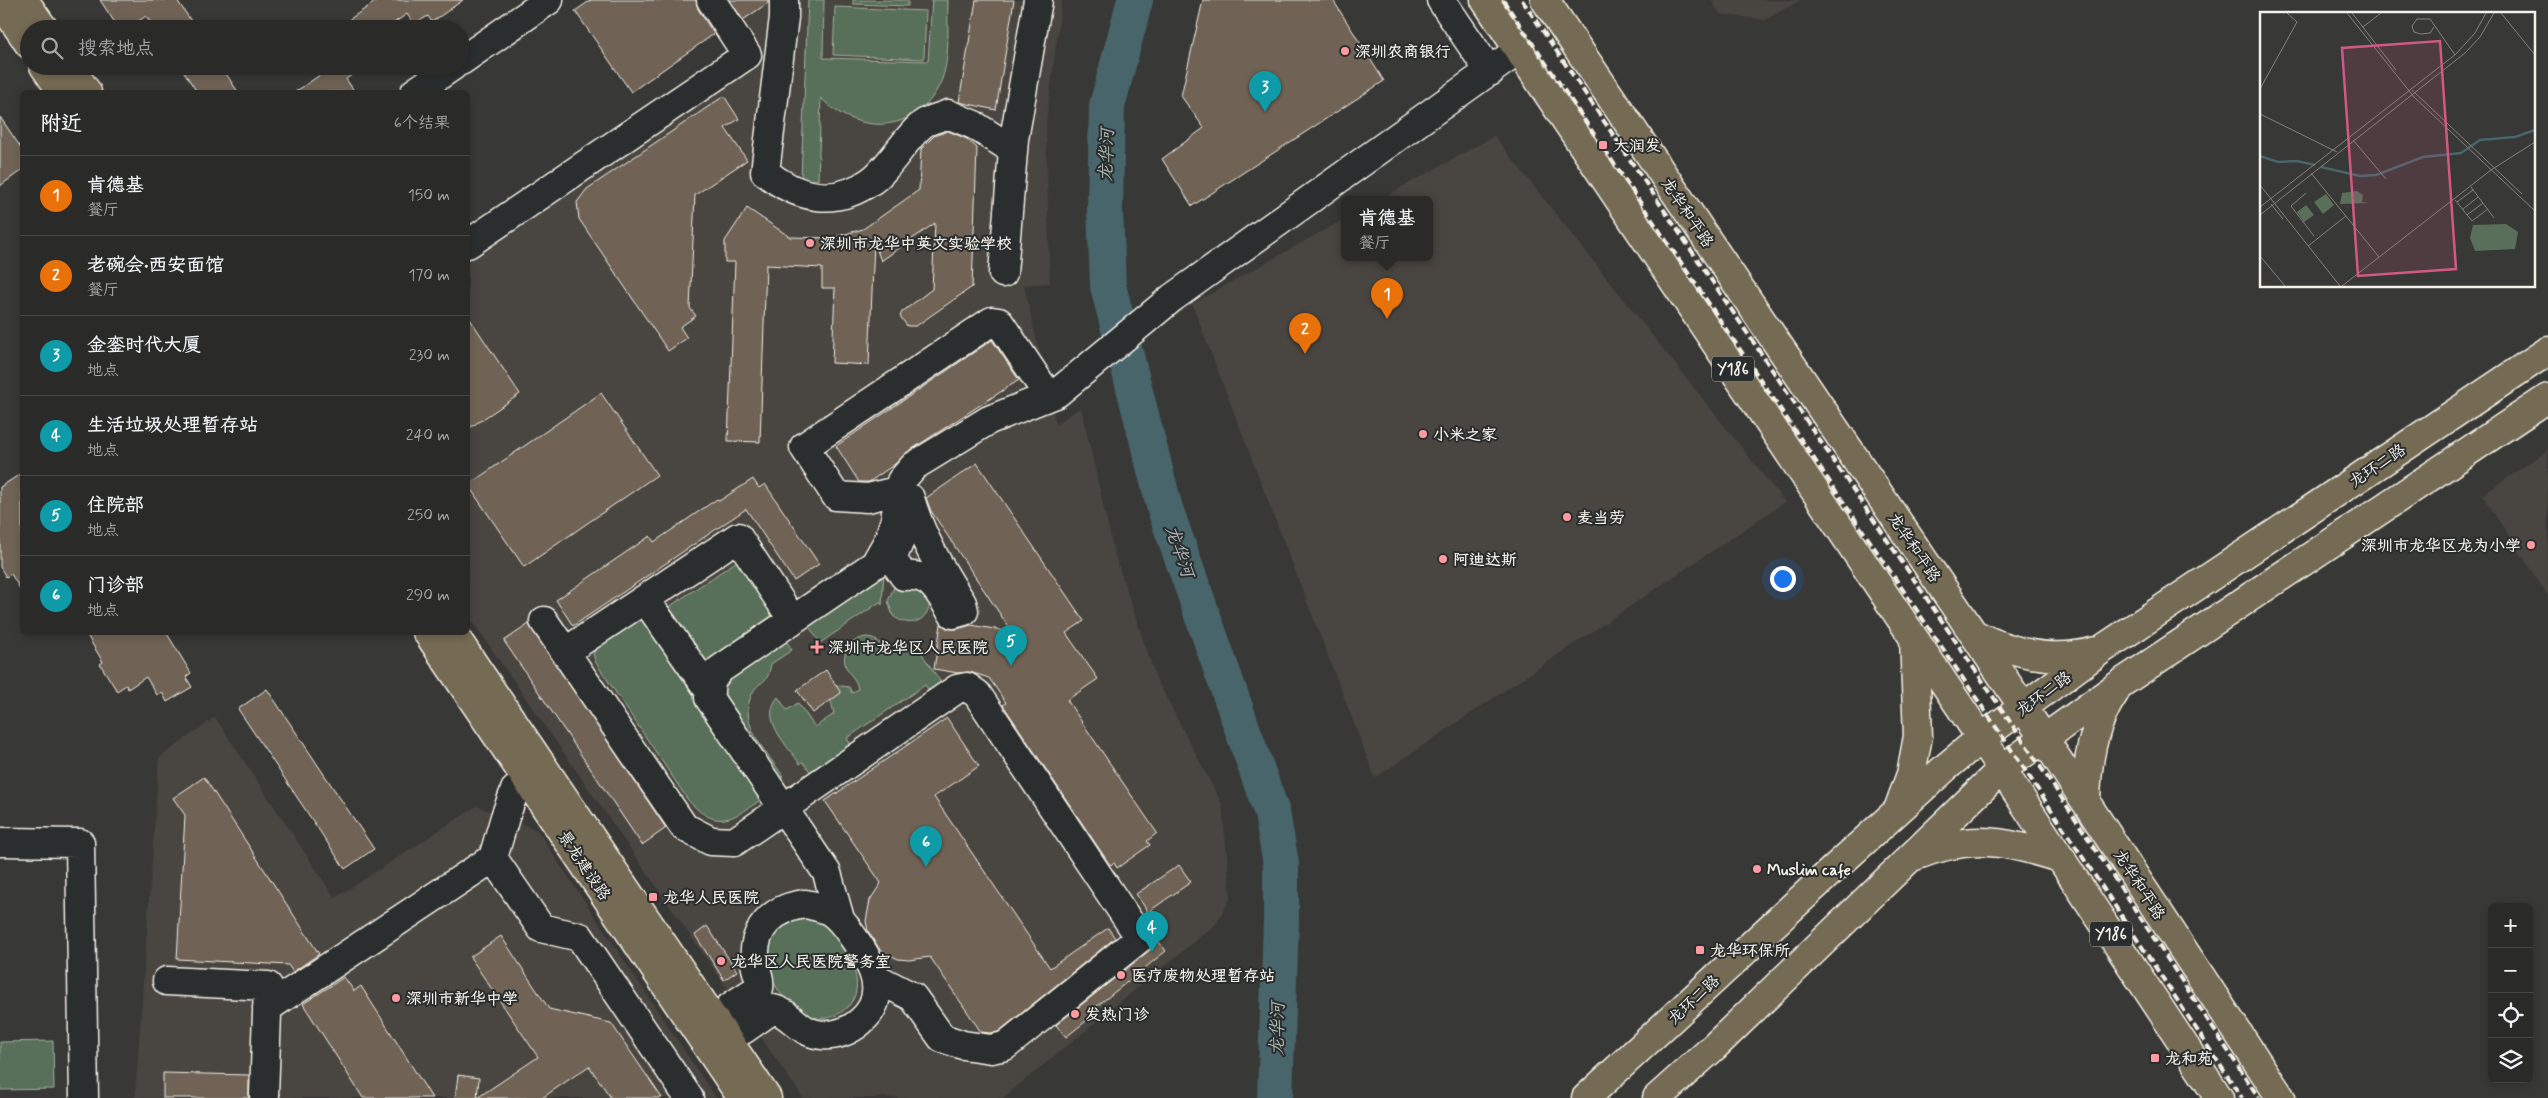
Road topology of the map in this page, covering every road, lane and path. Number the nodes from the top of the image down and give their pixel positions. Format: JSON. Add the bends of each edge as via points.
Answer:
{"nodes":[{"id":1,"x":24,"y":0,"type":"edge"},
{"id":2,"x":549,"y":0,"type":"edge"},
{"id":3,"x":711,"y":0,"type":"edge"},
{"id":4,"x":784,"y":0,"type":"edge"},
{"id":5,"x":1038,"y":0,"type":"edge"},
{"id":6,"x":1441,"y":0,"type":"edge"},
{"id":7,"x":1486,"y":0,"type":"edge"},
{"id":8,"x":1545,"y":0,"type":"edge"},
{"id":9,"x":0,"y":1,"type":"edge"},
{"id":10,"x":38,"y":20,"type":"edge"},
{"id":11,"x":20,"y":31,"type":"edge"},
{"id":12,"x":1519,"y":50,"type":"junction"},
{"id":13,"x":470,"y":55,"type":"edge"},
{"id":14,"x":1490,"y":72,"type":"junction"},
{"id":15,"x":50,"y":75,"type":"edge"},
{"id":16,"x":75,"y":75,"type":"edge"},
{"id":17,"x":440,"y":75,"type":"edge"},
{"id":18,"x":61,"y":90,"type":"edge"},
{"id":19,"x":86,"y":90,"type":"edge"},
{"id":20,"x":418,"y":90,"type":"edge"},
{"id":21,"x":1014,"y":150,"type":"junction"},
{"id":22,"x":470,"y":243,"type":"edge"},
{"id":23,"x":1004,"y":273,"type":"dead end"},
{"id":24,"x":2548,"y":351,"type":"edge"},
{"id":25,"x":1059,"y":389,"type":"junction"},
{"id":26,"x":2548,"y":398,"type":"edge"},
{"id":27,"x":900,"y":490,"type":"junction"},
{"id":28,"x":645,"y":599,"type":"junction"},
{"id":29,"x":544,"y":621,"type":"dead end"},
{"id":30,"x":790,"y":622,"type":"junction"},
{"id":31,"x":1974,"y":634,"type":"junction"},
{"id":32,"x":429,"y":635,"type":"edge"},
{"id":33,"x":454,"y":635,"type":"edge"},
{"id":34,"x":1914,"y":639,"type":"junction"},
{"id":35,"x":2104,"y":648,"type":"junction"},
{"id":36,"x":565,"y":652,"type":"junction"},
{"id":37,"x":2120,"y":684,"type":"junction"},
{"id":38,"x":710,"y":692,"type":"junction"},
{"id":39,"x":2023,"y":707,"type":"junction"},
{"id":40,"x":1981,"y":738,"type":"junction"},
{"id":41,"x":2043,"y":738,"type":"junction"},
{"id":42,"x":2002,"y":769,"type":"junction"},
{"id":43,"x":527,"y":781,"type":"junction"},
{"id":44,"x":2086,"y":802,"type":"junction"},
{"id":45,"x":783,"y":808,"type":"junction"},
{"id":46,"x":1897,"y":812,"type":"junction"},
{"id":47,"x":0,"y":842,"type":"edge"},
{"id":48,"x":493,"y":858,"type":"junction"},
{"id":49,"x":1909,"y":858,"type":"junction"},
{"id":50,"x":2062,"y":860,"type":"junction"},
{"id":51,"x":840,"y":919,"type":"junction"},
{"id":52,"x":876,"y":978,"type":"junction"},
{"id":53,"x":167,"y":981,"type":"dead end"},
{"id":54,"x":267,"y":1008,"type":"junction"},
{"id":55,"x":722,"y":1031,"type":"junction"},
{"id":56,"x":84,"y":1098,"type":"edge"},
{"id":57,"x":266,"y":1098,"type":"edge"},
{"id":58,"x":688,"y":1098,"type":"edge"},
{"id":59,"x":742,"y":1098,"type":"edge"},
{"id":60,"x":767,"y":1098,"type":"edge"},
{"id":61,"x":1586,"y":1098,"type":"edge"},
{"id":62,"x":1657,"y":1098,"type":"edge"},
{"id":63,"x":2219,"y":1098,"type":"edge"},
{"id":64,"x":2281,"y":1098,"type":"edge"}],
"edges":[{"from":1,"to":10,"type":"main road"},
{"from":2,"to":13,"type":"street"},
{"from":3,"to":22,"type":"street","via":[[748,55]]},
{"from":4,"to":21,"type":"street","via":[[765,172],[777,182],[802,195],[835,197],[871,181],[925,123],[948,114],[974,124]]},
{"from":5,"to":21,"type":"street"},
{"from":6,"to":14,"type":"street"},
{"from":7,"to":12,"type":"main road","number":"Y186"},
{"from":8,"to":31,"type":"main road","name":"龙华和平路"},
{"from":9,"to":11,"type":"main road"},
{"from":12,"to":14,"type":"street"},
{"from":12,"to":34,"type":"main road","number":"Y186"},
{"from":14,"to":25,"type":"street","via":[[1172,298]]},
{"from":15,"to":18,"type":"main road"},
{"from":16,"to":19,"type":"main road"},
{"from":17,"to":20,"type":"street"},
{"from":21,"to":23,"type":"street"},
{"from":24,"to":35,"type":"main road","name":"龙环二路"},
{"from":25,"to":27,"type":"street","via":[[989,420],[914,466],[901,481]]},
{"from":25,"to":27,"type":"street","via":[[999,322],[992,321],[804,447],[836,496],[868,498]]},
{"from":26,"to":37,"type":"main road"},
{"from":27,"to":30,"type":"street","via":[[888,541],[875,564]]},
{"from":28,"to":30,"type":"street","via":[[738,537],[788,613]]},
{"from":28,"to":36,"type":"street"},
{"from":28,"to":38,"type":"street"},
{"from":29,"to":36,"type":"street"},
{"from":30,"to":38,"type":"street","via":[[720,670],[711,681]]},
{"from":31,"to":35,"type":"main road","via":[[1996,646],[2025,654],[2060,657]]},
{"from":31,"to":39,"type":"main road","name":"龙华和平路"},
{"from":32,"to":43,"type":"main road","name":"景龙建设路"},
{"from":33,"to":55,"type":"main road","name":"景龙建设路"},
{"from":34,"to":40,"type":"main road","number":"Y186"},
{"from":34,"to":46,"type":"main road","via":[[1918,736],[1911,774]]},
{"from":35,"to":39,"type":"main road","name":"龙环二路"},
{"from":36,"to":45,"type":"street","via":[[684,827],[711,840],[734,842]]},
{"from":37,"to":41,"type":"main road"},
{"from":37,"to":44,"type":"main road","via":[[2097,726],[2089,753]]},
{"from":38,"to":45,"type":"street","via":[[709,698]]},
{"from":39,"to":40,"type":"main road","name":"龙环二路"},
{"from":39,"to":41,"type":"main road","name":"龙华和平路"},
{"from":40,"to":42,"type":"main road","number":"Y186"},
{"from":40,"to":46,"type":"main road","name":"龙环二路"},
{"from":41,"to":42,"type":"main road"},
{"from":41,"to":44,"type":"main road","name":"龙华和平路"},
{"from":42,"to":49,"type":"main road"},
{"from":42,"to":50,"type":"main road","number":"Y186"},
{"from":43,"to":48,"type":"street","via":[[515,790]]},
{"from":43,"to":59,"type":"main road","name":"景龙建设路"},
{"from":44,"to":64,"type":"main road","name":"龙华和平路"},
{"from":45,"to":51,"type":"street","via":[[827,873]]},
{"from":45,"to":52,"type":"street","via":[[957,689],[967,687],[977,694],[1140,938],[1005,1046],[991,1049],[963,1046],[942,1038],[913,997]]},
{"from":46,"to":61,"type":"main road","name":"龙环二路"},
{"from":47,"to":56,"type":"street","via":[[80,844]]},
{"from":48,"to":54,"type":"street"},
{"from":48,"to":58,"type":"street","via":[[541,928],[580,937]]},
{"from":49,"to":50,"type":"main road","via":[[1938,846],[1991,841],[2023,846]]},
{"from":49,"to":62,"type":"main road"},
{"from":50,"to":63,"type":"main road","number":"Y186"},
{"from":51,"to":52,"type":"street","via":[[869,958]]},
{"from":51,"to":55,"type":"street","via":[[824,909],[806,904],[792,906],[770,917],[756,939],[754,952],[761,980],[759,988],[730,1007]]},
{"from":52,"to":55,"type":"street","via":[[870,1010],[844,1032],[820,1035],[808,1032],[783,1011],[773,1009],[743,1030]]},
{"from":53,"to":54,"type":"street","via":[[268,986]]},
{"from":54,"to":57,"type":"street"},
{"from":55,"to":60,"type":"main road","name":"景龙建设路"}]}
